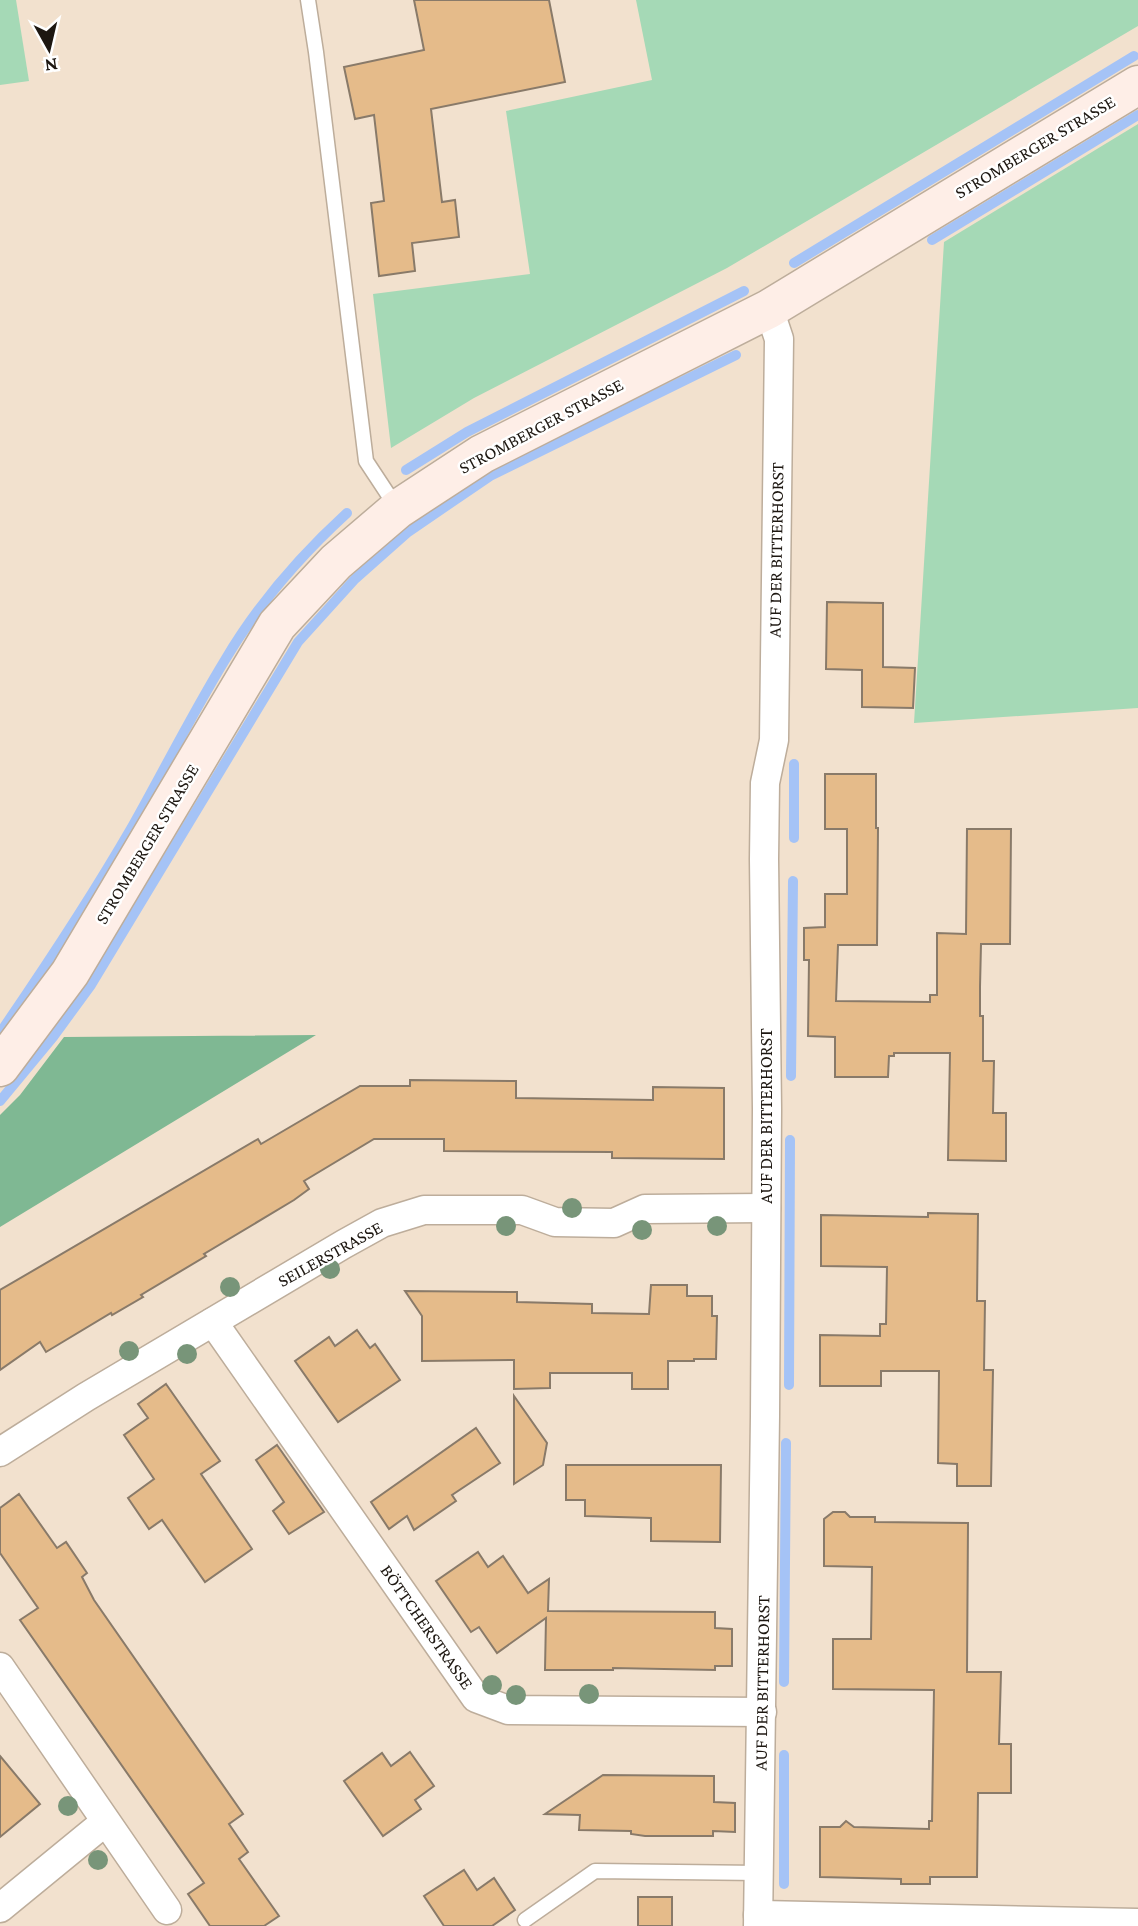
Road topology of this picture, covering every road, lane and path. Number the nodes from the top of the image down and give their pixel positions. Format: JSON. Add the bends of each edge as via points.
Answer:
{"nodes":[{"id":1,"x":308,"y":0,"type":"edge"},
{"id":2,"x":1138,"y":85,"type":"edge"},
{"id":3,"x":769,"y":309,"type":"junction"},
{"id":4,"x":398,"y":509,"type":"junction"},
{"id":5,"x":0,"y":1067,"type":"edge"},
{"id":6,"x":766,"y":1208,"type":"junction"},
{"id":7,"x":213,"y":1322,"type":"junction"},
{"id":8,"x":0,"y":1452,"type":"edge"},
{"id":9,"x":0,"y":1667,"type":"edge"},
{"id":10,"x":762,"y":1712,"type":"junction"},
{"id":11,"x":105,"y":1822,"type":"junction"},
{"id":12,"x":759,"y":1873,"type":"junction"},
{"id":13,"x":0,"y":1908,"type":"edge"},
{"id":14,"x":167,"y":1910,"type":"dead end"},
{"id":15,"x":525,"y":1920,"type":"dead end"},
{"id":16,"x":758,"y":1921,"type":"edge"},
{"id":17,"x":1138,"y":1923,"type":"edge"}],
"edges":[{"from":1,"to":4,"type":"lane","via":[[366,461]]},
{"from":2,"to":3,"type":"main road","name":"STROMBERGER STRASSE"},
{"from":3,"to":4,"type":"main road","name":"STROMBERGER STRASSE","via":[[482,454]]},
{"from":3,"to":6,"type":"street","name":"AUF DER BITTERHORST","via":[[779,339],[774,740],[765,782]]},
{"from":4,"to":5,"type":"main road","name":"STROMBERGER STRASSE","via":[[336,562],[277,625],[70,972]]},
{"from":6,"to":7,"type":"street","name":"SEILERSTRASSE","via":[[645,1209],[614,1223],[555,1222],[522,1210],[424,1210],[382,1223]]},
{"from":6,"to":10,"type":"street","name":"AUF DER BITTERHORST"},
{"from":7,"to":8,"type":"street","name":"SEILERSTRASSE"},
{"from":7,"to":10,"type":"street","name":"BÖTTCHERSTRASSE","via":[[477,1698],[508,1710]]},
{"from":9,"to":11,"type":"street"},
{"from":10,"to":12,"type":"street","name":"AUF DER BITTERHORST"},
{"from":11,"to":13,"type":"street"},
{"from":11,"to":14,"type":"street"},
{"from":12,"to":15,"type":"lane","via":[[595,1871]]},
{"from":12,"to":16,"type":"street","name":"AUF DER BITTERHORST"},
{"from":16,"to":17,"type":"street"}]}
